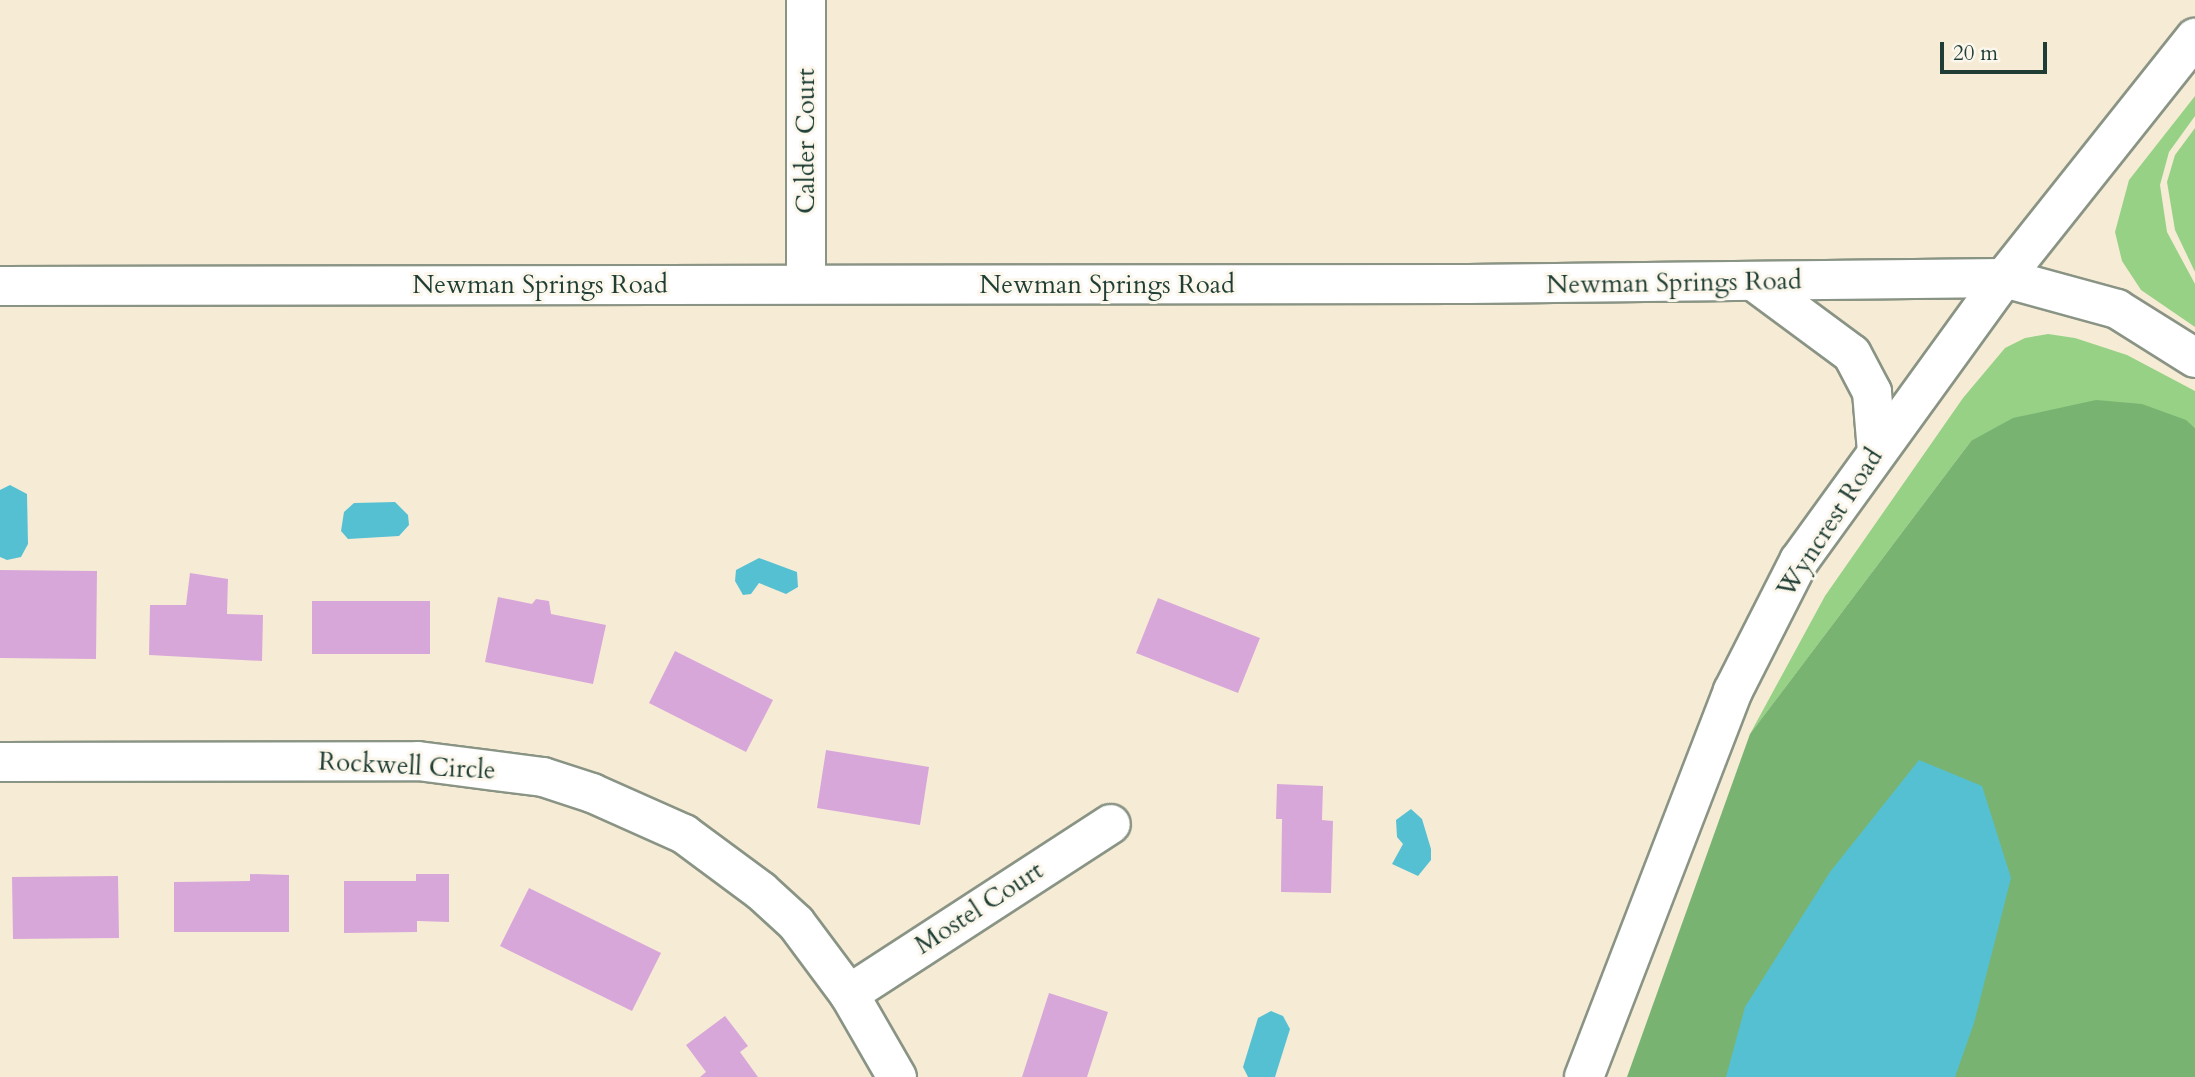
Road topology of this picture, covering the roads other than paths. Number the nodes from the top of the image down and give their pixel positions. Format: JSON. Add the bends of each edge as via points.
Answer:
{"nodes":[{"id":1,"x":806,"y":0,"type":"edge"},
{"id":2,"x":2195,"y":38,"type":"edge"},
{"id":3,"x":2004,"y":278,"type":"junction"},
{"id":4,"x":806,"y":282,"type":"junction"},
{"id":5,"x":1756,"y":283,"type":"junction"},
{"id":6,"x":0,"y":286,"type":"edge"},
{"id":7,"x":2195,"y":358,"type":"edge"},
{"id":8,"x":1877,"y":451,"type":"junction"},
{"id":9,"x":0,"y":762,"type":"edge"},
{"id":10,"x":1111,"y":824,"type":"dead end"},
{"id":11,"x":849,"y":994,"type":"junction"},
{"id":12,"x":897,"y":1077,"type":"edge"},
{"id":13,"x":1584,"y":1077,"type":"edge"}],
"edges":[{"from":1,"to":4,"type":"street","name":"Calder Court"},
{"from":2,"to":3,"type":"street","name":"Wyncrest Road"},
{"from":3,"to":5,"type":"street","name":"Newman Springs Road"},
{"from":3,"to":7,"type":"street","name":"Newman Springs Road","via":[[2117,309]]},
{"from":3,"to":8,"type":"street","name":"Wyncrest Road"},
{"from":4,"to":5,"type":"street","name":"Newman Springs Road","via":[[890,286]]},
{"from":4,"to":6,"type":"street","name":"Newman Springs Road"},
{"from":5,"to":8,"type":"street","via":[[1852,354],[1872,392]]},
{"from":8,"to":13,"type":"street","name":"Wyncrest Road","via":[[1799,561],[1733,691]]},
{"from":9,"to":11,"type":"street","name":"Rockwell Circle","via":[[413,761],[543,777],[651,818],[709,850],[796,923]]},
{"from":10,"to":11,"type":"street","name":"Mostel Court"},
{"from":11,"to":12,"type":"street","name":"Rockwell Circle"}]}
